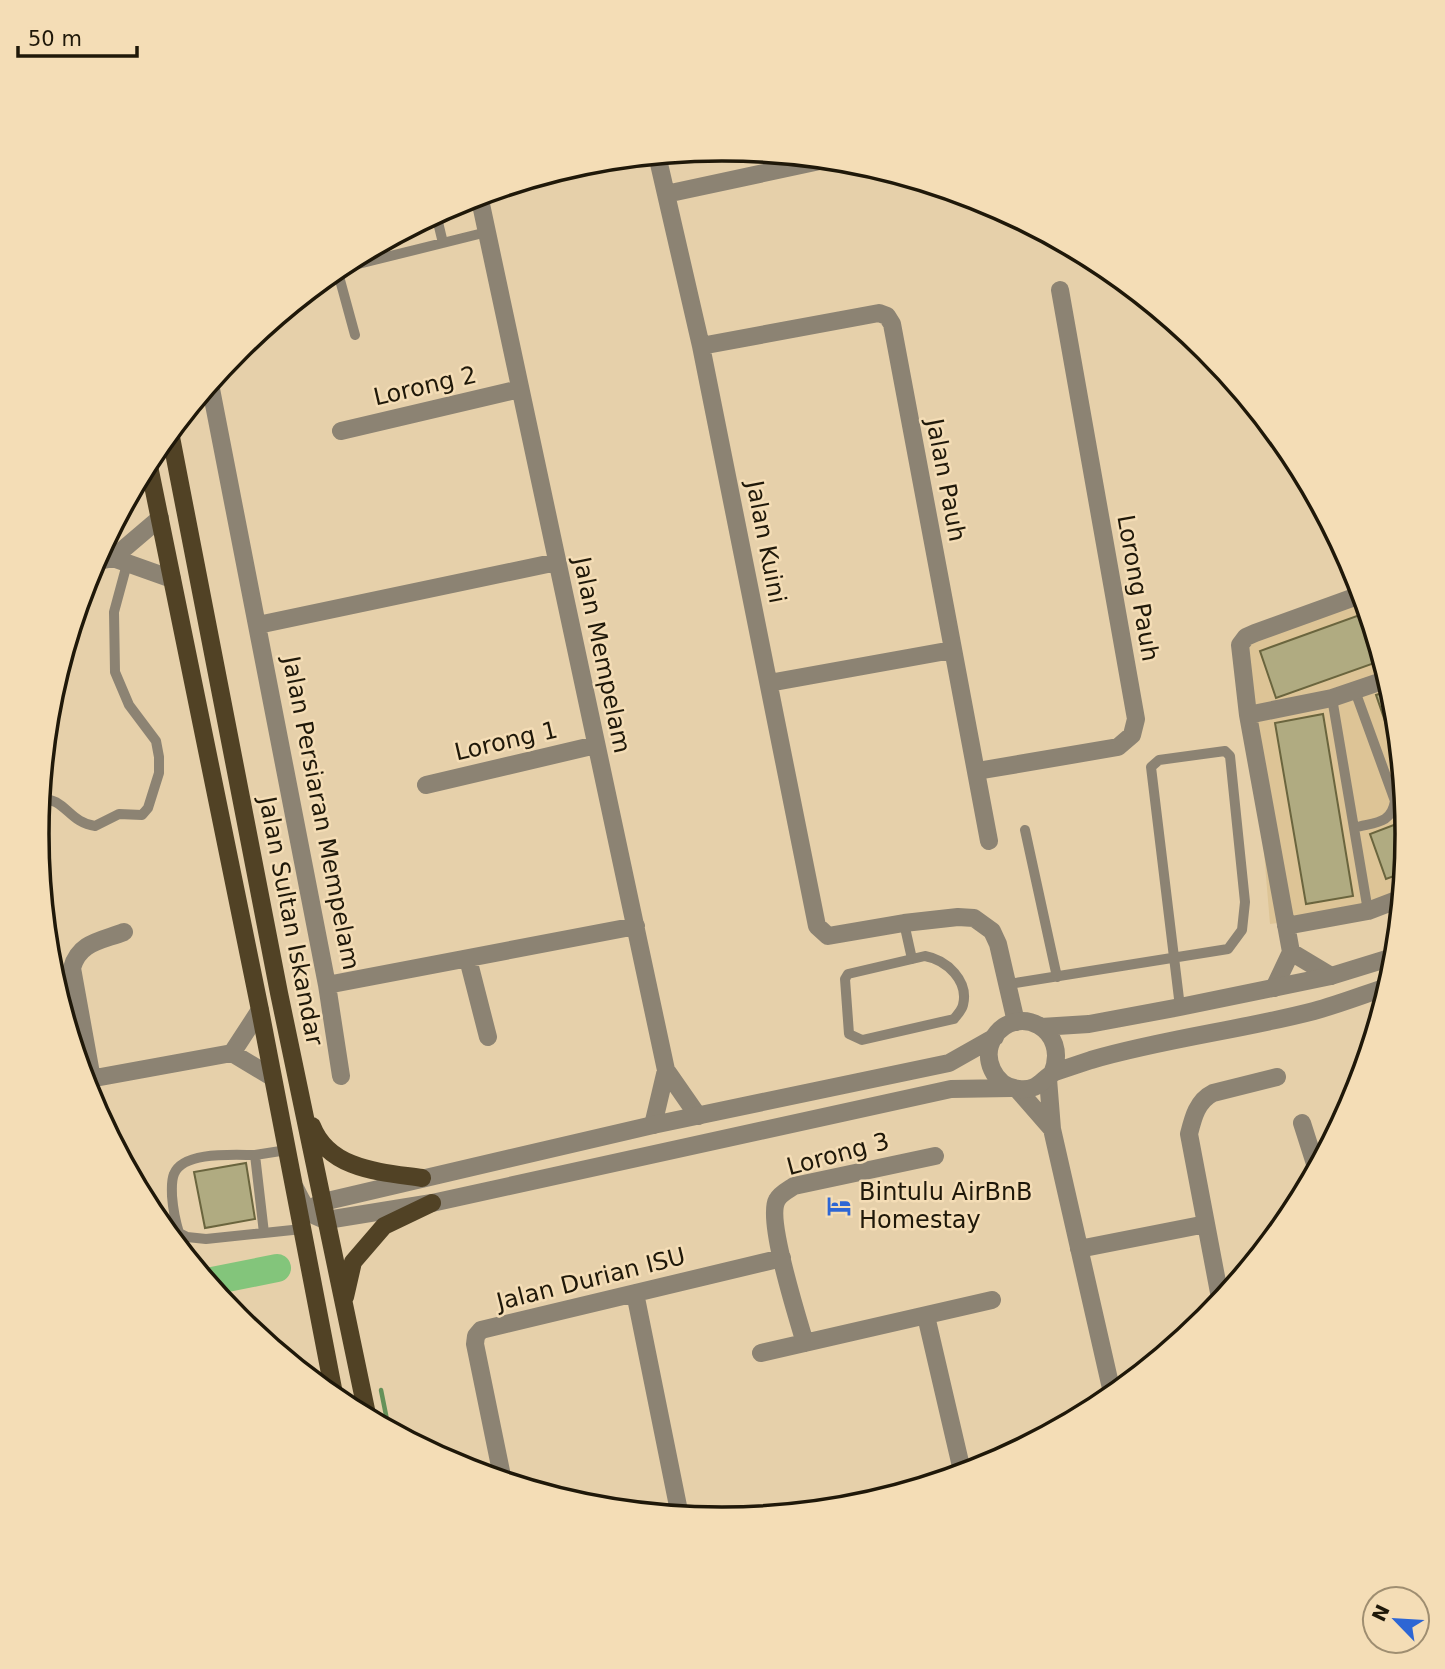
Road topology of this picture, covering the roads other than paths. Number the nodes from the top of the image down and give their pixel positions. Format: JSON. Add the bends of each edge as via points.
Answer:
{"nodes":[{"id":1,"x":659,"y":164,"type":"edge"},
{"id":2,"x":798,"y":166,"type":"edge"},
{"id":3,"x":666,"y":194,"type":"junction"},
{"id":4,"x":481,"y":206,"type":"edge"},
{"id":5,"x":438,"y":224,"type":"edge"},
{"id":6,"x":487,"y":232,"type":"junction"},
{"id":7,"x":443,"y":243,"type":"junction"},
{"id":8,"x":369,"y":262,"type":"edge"},
{"id":9,"x":339,"y":281,"type":"edge"},
{"id":10,"x":1060,"y":290,"type":"dead end"},
{"id":11,"x":355,"y":335,"type":"dead end"},
{"id":12,"x":701,"y":346,"type":"junction"},
{"id":13,"x":520,"y":389,"type":"junction"},
{"id":14,"x":212,"y":395,"type":"edge"},
{"id":15,"x":341,"y":430,"type":"dead end"},
{"id":16,"x":173,"y":446,"type":"edge"},
{"id":17,"x":152,"y":478,"type":"edge"},
{"id":18,"x":160,"y":517,"type":"junction"},
{"id":19,"x":120,"y":561,"type":"junction"},
{"id":20,"x":107,"y":562,"type":"edge"},
{"id":21,"x":557,"y":562,"type":"junction"},
{"id":22,"x":172,"y":579,"type":"junction"},
{"id":23,"x":1353,"y":598,"type":"edge"},
{"id":24,"x":258,"y":625,"type":"junction"},
{"id":25,"x":952,"y":650,"type":"junction"},
{"id":26,"x":769,"y":683,"type":"junction"},
{"id":27,"x":1378,"y":683,"type":"edge"},
{"id":28,"x":1355,"y":691,"type":"junction"},
{"id":29,"x":1332,"y":698,"type":"junction"},
{"id":30,"x":1248,"y":715,"type":"junction"},
{"id":31,"x":596,"y":745,"type":"junction"},
{"id":32,"x":977,"y":771,"type":"junction"},
{"id":33,"x":426,"y":785,"type":"dead end"},
{"id":34,"x":50,"y":798,"type":"edge"},
{"id":35,"x":1354,"y":828,"type":"junction"},
{"id":36,"x":1025,"y":830,"type":"dead end"},
{"id":37,"x":989,"y":841,"type":"dead end"},
{"id":38,"x":1392,"y":902,"type":"edge"},
{"id":39,"x":1368,"y":911,"type":"junction"},
{"id":40,"x":904,"y":923,"type":"junction"},
{"id":41,"x":636,"y":926,"type":"junction"},
{"id":42,"x":1286,"y":926,"type":"junction"},
{"id":43,"x":124,"y":932,"type":"dead end"},
{"id":44,"x":1291,"y":952,"type":"junction"},
{"id":45,"x":1174,"y":958,"type":"junction"},
{"id":46,"x":468,"y":959,"type":"junction"},
{"id":47,"x":912,"y":959,"type":"junction"},
{"id":48,"x":1384,"y":960,"type":"edge"},
{"id":49,"x":1331,"y":976,"type":"junction"},
{"id":50,"x":1057,"y":977,"type":"junction"},
{"id":51,"x":1009,"y":984,"type":"junction"},
{"id":52,"x":327,"y":985,"type":"junction"},
{"id":53,"x":1274,"y":988,"type":"junction"},
{"id":54,"x":1377,"y":990,"type":"edge"},
{"id":55,"x":1180,"y":1007,"type":"junction"},
{"id":56,"x":260,"y":1010,"type":"junction"},
{"id":57,"x":1016,"y":1022,"type":"junction"},
{"id":58,"x":1041,"y":1027,"type":"junction"},
{"id":59,"x":488,"y":1037,"type":"dead end"},
{"id":60,"x":995,"y":1037,"type":"junction"},
{"id":61,"x":83,"y":1045,"type":"edge"},
{"id":62,"x":232,"y":1053,"type":"junction"},
{"id":63,"x":666,"y":1070,"type":"junction"},
{"id":64,"x":341,"y":1076,"type":"dead end"},
{"id":65,"x":1050,"y":1076,"type":"junction"},
{"id":66,"x":272,"y":1077,"type":"junction"},
{"id":67,"x":1277,"y":1077,"type":"dead end"},
{"id":68,"x":95,"y":1078,"type":"edge"},
{"id":69,"x":1014,"y":1088,"type":"junction"},
{"id":70,"x":302,"y":1100,"type":"junction"},
{"id":71,"x":698,"y":1116,"type":"junction"},
{"id":72,"x":1302,"y":1123,"type":"dead end"},
{"id":73,"x":653,"y":1125,"type":"junction"},
{"id":74,"x":1052,"y":1129,"type":"junction"},
{"id":75,"x":287,"y":1150,"type":"junction"},
{"id":76,"x":1317,"y":1151,"type":"edge"},
{"id":77,"x":255,"y":1155,"type":"junction"},
{"id":78,"x":934,"y":1156,"type":"dead end"},
{"id":79,"x":422,"y":1178,"type":"junction"},
{"id":80,"x":432,"y":1203,"type":"junction"},
{"id":81,"x":315,"y":1216,"type":"junction"},
{"id":82,"x":1206,"y":1224,"type":"junction"},
{"id":83,"x":178,"y":1231,"type":"edge"},
{"id":84,"x":180,"y":1233,"type":"edge"},
{"id":85,"x":264,"y":1233,"type":"junction"},
{"id":86,"x":1079,"y":1249,"type":"junction"},
{"id":87,"x":782,"y":1258,"type":"junction"},
{"id":88,"x":1219,"y":1290,"type":"edge"},
{"id":89,"x":635,"y":1293,"type":"junction"},
{"id":90,"x":992,"y":1300,"type":"dead end"},
{"id":91,"x":344,"y":1303,"type":"junction"},
{"id":92,"x":926,"y":1316,"type":"junction"},
{"id":93,"x":805,"y":1343,"type":"junction"},
{"id":94,"x":761,"y":1353,"type":"dead end"},
{"id":95,"x":332,"y":1383,"type":"edge"},
{"id":96,"x":1110,"y":1385,"type":"edge"},
{"id":97,"x":365,"y":1405,"type":"edge"},
{"id":98,"x":960,"y":1464,"type":"edge"},
{"id":99,"x":501,"y":1470,"type":"edge"},
{"id":100,"x":678,"y":1507,"type":"edge"}],
"edges":[{"from":1,"to":3,"type":"street","name":"Jalan Kuini"},
{"from":2,"to":3,"type":"street"},
{"from":3,"to":12,"type":"street","name":"Jalan Kuini"},
{"from":4,"to":6,"type":"street","name":"Jalan Mempelam"},
{"from":5,"to":7,"type":"lane"},
{"from":6,"to":7,"type":"lane"},
{"from":6,"to":13,"type":"street","name":"Jalan Mempelam"},
{"from":7,"to":8,"type":"lane"},
{"from":9,"to":11,"type":"lane"},
{"from":10,"to":32,"type":"street","name":"Lorong Pauh","via":[[1136,719],[1132,735],[1118,747]]},
{"from":12,"to":25,"type":"street","name":"Jalan Pauh","via":[[879,313],[887,316]]},
{"from":12,"to":26,"type":"street","name":"Jalan Kuini"},
{"from":13,"to":15,"type":"street","name":"Lorong 2"},
{"from":13,"to":21,"type":"street","name":"Jalan Mempelam"},
{"from":14,"to":24,"type":"street","name":"Jalan Persiaran Mempelam"},
{"from":16,"to":70,"type":"main road","name":"Jalan Sultan Iskandar"},
{"from":17,"to":18,"type":"main road"},
{"from":18,"to":19,"type":"street"},
{"from":18,"to":22,"type":"main road"},
{"from":19,"to":20,"type":"street"},
{"from":19,"to":22,"type":"street"},
{"from":19,"to":34,"type":"lane","via":[[114,612],[116,672],[129,705],[156,741],[159,773],[142,815],[119,814],[95,826],[76,820]]},
{"from":21,"to":24,"type":"street"},
{"from":21,"to":31,"type":"street","name":"Jalan Mempelam"},
{"from":22,"to":56,"type":"main road"},
{"from":23,"to":30,"type":"street","via":[[1255,632],[1242,641]]},
{"from":24,"to":52,"type":"street","name":"Jalan Persiaran Mempelam"},
{"from":25,"to":26,"type":"street"},
{"from":25,"to":32,"type":"street","name":"Jalan Pauh"},
{"from":26,"to":40,"type":"street","name":"Jalan Kuini","via":[[817,926],[828,936]]},
{"from":27,"to":28,"type":"street"},
{"from":28,"to":29,"type":"street"},
{"from":28,"to":35,"type":"lane","via":[[1395,801],[1387,820]]},
{"from":29,"to":30,"type":"street"},
{"from":29,"to":35,"type":"lane"},
{"from":30,"to":42,"type":"street"},
{"from":31,"to":33,"type":"street","name":"Lorong 1"},
{"from":31,"to":41,"type":"street","name":"Jalan Mempelam"},
{"from":32,"to":37,"type":"street","name":"Jalan Pauh"},
{"from":35,"to":39,"type":"lane"},
{"from":36,"to":50,"type":"lane"},
{"from":38,"to":39,"type":"street"},
{"from":39,"to":42,"type":"street"},
{"from":40,"to":47,"type":"lane"},
{"from":40,"to":51,"type":"street","via":[[974,918],[992,931]]},
{"from":41,"to":46,"type":"street","name":"Jalan Persiaran Mempelam"},
{"from":41,"to":63,"type":"street","name":"Jalan Mempelam"},
{"from":42,"to":44,"type":"street"},
{"from":43,"to":61,"type":"street","via":[[75,954],[72,968]]},
{"from":44,"to":49,"type":"street"},
{"from":44,"to":53,"type":"street"},
{"from":45,"to":45,"type":"lane","via":[[1151,767],[1159,760],[1225,751],[1230,756],[1245,902],[1242,930],[1228,950]]},
{"from":45,"to":50,"type":"lane"},
{"from":45,"to":55,"type":"lane"},
{"from":46,"to":52,"type":"street","name":"Jalan Persiaran Mempelam"},
{"from":46,"to":59,"type":"street"},
{"from":47,"to":47,"type":"lane","via":[[933,958],[954,971],[963,989],[963,1006],[954,1019],[862,1040],[849,1034],[848,974]]},
{"from":48,"to":49,"type":"street"},
{"from":49,"to":53,"type":"street"},
{"from":50,"to":51,"type":"lane"},
{"from":51,"to":57,"type":"street"},
{"from":52,"to":64,"type":"street"},
{"from":53,"to":55,"type":"street"},
{"from":54,"to":65,"type":"street","via":[[1316,1010],[1092,1060]]},
{"from":55,"to":58,"type":"street","via":[[1089,1024]]},
{"from":56,"to":62,"type":"street"},
{"from":56,"to":66,"type":"main road"},
{"from":57,"to":58,"type":"street"},
{"from":57,"to":60,"type":"street"},
{"from":58,"to":65,"type":"street","via":[[1055,1043],[1057,1054]]},
{"from":60,"to":69,"type":"street","via":[[990,1066],[1002,1083]]},
{"from":60,"to":71,"type":"street","via":[[949,1063]]},
{"from":62,"to":66,"type":"street"},
{"from":62,"to":68,"type":"street"},
{"from":63,"to":71,"type":"street"},
{"from":63,"to":73,"type":"street","name":"Jalan Mempelam"},
{"from":65,"to":69,"type":"street","via":[[1028,1090]]},
{"from":65,"to":74,"type":"street"},
{"from":66,"to":75,"type":"main road"},
{"from":67,"to":82,"type":"street","via":[[1213,1093],[1193,1115],[1189,1135]]},
{"from":69,"to":74,"type":"street"},
{"from":69,"to":80,"type":"street","via":[[951,1089]]},
{"from":70,"to":79,"type":"main road","via":[[317,1140],[348,1164]]},
{"from":70,"to":81,"type":"main road","name":"Jalan Sultan Iskandar"},
{"from":71,"to":73,"type":"street"},
{"from":72,"to":76,"type":"street"},
{"from":73,"to":79,"type":"street"},
{"from":74,"to":86,"type":"street"},
{"from":75,"to":77,"type":"lane"},
{"from":75,"to":81,"type":"main road","via":[[293,1183]]},
{"from":77,"to":83,"type":"lane","via":[[203,1156],[174,1171]]},
{"from":77,"to":85,"type":"lane"},
{"from":78,"to":87,"type":"street","name":"Lorong 3","via":[[794,1186],[777,1199],[774,1209]]},
{"from":79,"to":81,"type":"street"},
{"from":80,"to":81,"type":"street"},
{"from":80,"to":91,"type":"main road","via":[[384,1226],[353,1262]]},
{"from":81,"to":85,"type":"lane"},
{"from":81,"to":91,"type":"main road","name":"Jalan Sultan Iskandar"},
{"from":81,"to":95,"type":"main road","via":[[305,1249]]},
{"from":82,"to":86,"type":"street"},
{"from":82,"to":88,"type":"street"},
{"from":84,"to":85,"type":"lane","via":[[194,1238]]},
{"from":86,"to":96,"type":"street"},
{"from":87,"to":89,"type":"street","name":"Jalan Durian ISU"},
{"from":87,"to":93,"type":"street","name":"Lorong 3"},
{"from":89,"to":99,"type":"street","name":"Jalan Durian ISU","via":[[481,1330],[476,1336]]},
{"from":89,"to":100,"type":"street"},
{"from":90,"to":92,"type":"street"},
{"from":91,"to":97,"type":"main road","name":"Jalan Sultan Iskandar"},
{"from":92,"to":93,"type":"street"},
{"from":92,"to":98,"type":"street"},
{"from":93,"to":94,"type":"street"}]}
